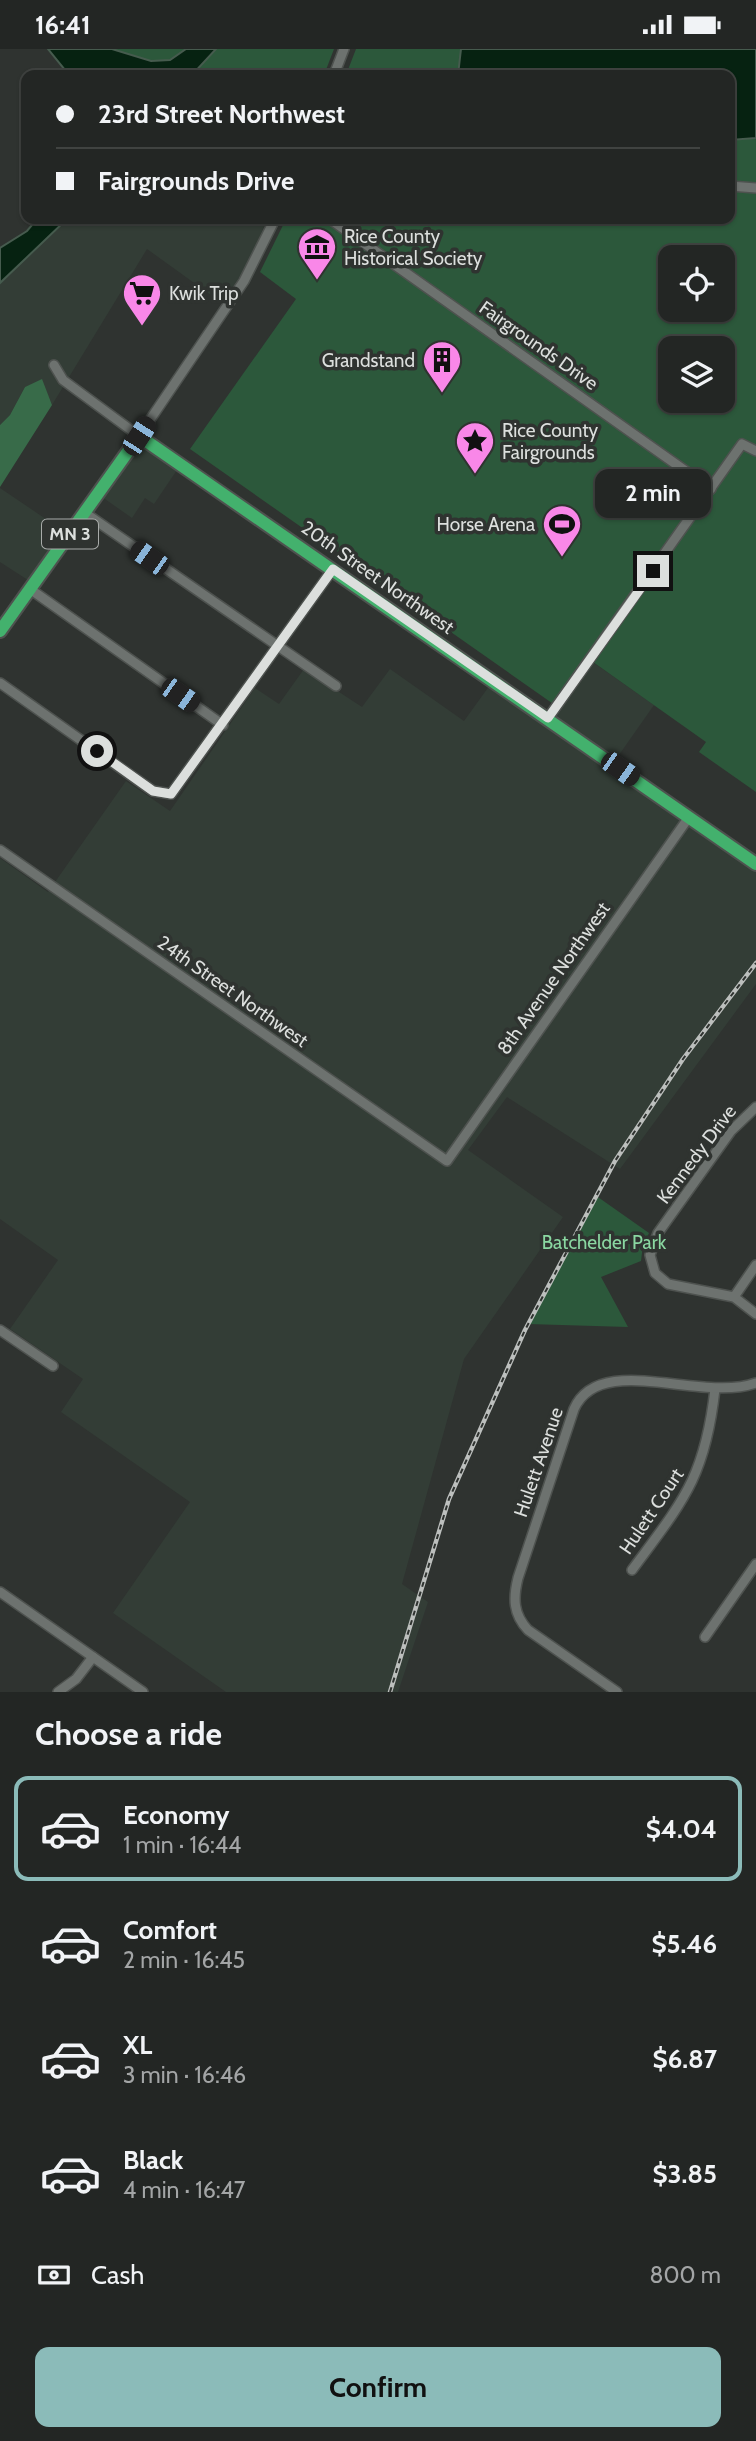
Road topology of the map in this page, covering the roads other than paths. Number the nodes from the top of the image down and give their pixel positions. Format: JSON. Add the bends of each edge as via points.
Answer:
{"nodes":[{"id":1,"x":344,"y":49,"type":"edge"},
{"id":2,"x":336,"y":70,"type":"edge"},
{"id":3,"x":735,"y":186,"type":"edge"},
{"id":4,"x":756,"y":188,"type":"edge"},
{"id":5,"x":272,"y":224,"type":"edge"},
{"id":6,"x":337,"y":224,"type":"edge"},
{"id":7,"x":342,"y":224,"type":"edge"},
{"id":8,"x":347,"y":231,"type":"junction"},
{"id":9,"x":54,"y":365,"type":"dead end"},
{"id":10,"x":139,"y":436,"type":"junction"},
{"id":11,"x":756,"y":451,"type":"edge"},
{"id":12,"x":711,"y":489,"type":"junction"},
{"id":13,"x":85,"y":513,"type":"junction"},
{"id":14,"x":333,"y":569,"type":"junction"},
{"id":15,"x":30,"y":589,"type":"junction"},
{"id":16,"x":0,"y":631,"type":"edge"},
{"id":17,"x":278,"y":646,"type":"junction"},
{"id":18,"x":0,"y":683,"type":"edge"},
{"id":19,"x":336,"y":686,"type":"dead end"},
{"id":20,"x":548,"y":718,"type":"junction"},
{"id":21,"x":223,"y":725,"type":"junction"},
{"id":22,"x":689,"y":817,"type":"junction"},
{"id":23,"x":0,"y":850,"type":"edge"},
{"id":24,"x":756,"y":864,"type":"edge"},
{"id":25,"x":756,"y":1107,"type":"edge"},
{"id":26,"x":447,"y":1161,"type":"joint"},
{"id":27,"x":756,"y":1265,"type":"edge"},
{"id":28,"x":734,"y":1297,"type":"junction"},
{"id":29,"x":756,"y":1314,"type":"edge"},
{"id":30,"x":0,"y":1330,"type":"edge"},
{"id":31,"x":52,"y":1366,"type":"dead end"},
{"id":32,"x":756,"y":1383,"type":"edge"},
{"id":33,"x":715,"y":1389,"type":"junction"},
{"id":34,"x":756,"y":1564,"type":"edge"},
{"id":35,"x":632,"y":1570,"type":"dead end"},
{"id":36,"x":0,"y":1593,"type":"edge"},
{"id":37,"x":705,"y":1637,"type":"dead end"},
{"id":38,"x":93,"y":1657,"type":"junction"},
{"id":39,"x":58,"y":1692,"type":"edge"},
{"id":40,"x":143,"y":1692,"type":"edge"},
{"id":41,"x":617,"y":1692,"type":"edge"}],
"edges":[{"from":1,"to":2,"type":"street"},
{"from":3,"to":4,"type":"street"},
{"from":5,"to":10,"type":"street","via":[[237,292]]},
{"from":6,"to":8,"type":"street","name":"Fairgrounds Drive"},
{"from":7,"to":8,"type":"street","name":"Fairgrounds Drive"},
{"from":8,"to":12,"type":"street","name":"Fairgrounds Drive"},
{"from":9,"to":10,"type":"street","name":"20th Street Northwest","via":[[63,380]]},
{"from":10,"to":13,"type":"highway","number":"MN 3"},
{"from":10,"to":14,"type":"highway","name":"20th Street Northwest"},
{"from":11,"to":12,"type":"street","via":[[742,444]]},
{"from":12,"to":20,"type":"street"},
{"from":13,"to":15,"type":"highway","number":"MN 3"},
{"from":13,"to":17,"type":"street"},
{"from":14,"to":17,"type":"street"},
{"from":14,"to":20,"type":"highway","name":"20th Street Northwest"},
{"from":15,"to":16,"type":"highway","number":"MN 3"},
{"from":15,"to":21,"type":"street"},
{"from":17,"to":19,"type":"street"},
{"from":17,"to":21,"type":"street"},
{"from":18,"to":21,"type":"street","via":[[165,795],[176,790]]},
{"from":20,"to":22,"type":"highway","name":"20th Street Northwest"},
{"from":22,"to":24,"type":"highway","name":"20th Street Northwest"},
{"from":22,"to":26,"type":"street","name":"8th Avenue Northwest"},
{"from":23,"to":26,"type":"street","name":"24th Street Northwest"},
{"from":25,"to":28,"type":"street","name":"Kennedy Drive","via":[[738,1121],[650,1247],[652,1267],[668,1284]]},
{"from":27,"to":28,"type":"street"},
{"from":28,"to":29,"type":"street","name":"Kennedy Drive"},
{"from":30,"to":31,"type":"street"},
{"from":32,"to":33,"type":"street","name":"Hulett Avenue"},
{"from":33,"to":35,"type":"street","name":"Hulett Court","via":[[710,1434],[699,1472]]},
{"from":33,"to":41,"type":"street","name":"Hulett Avenue","via":[[614,1379],[594,1385],[573,1409],[515,1591],[517,1617],[528,1630]]},
{"from":34,"to":37,"type":"street"},
{"from":36,"to":38,"type":"street"},
{"from":38,"to":39,"type":"street","via":[[76,1679]]},
{"from":38,"to":40,"type":"street"}]}
